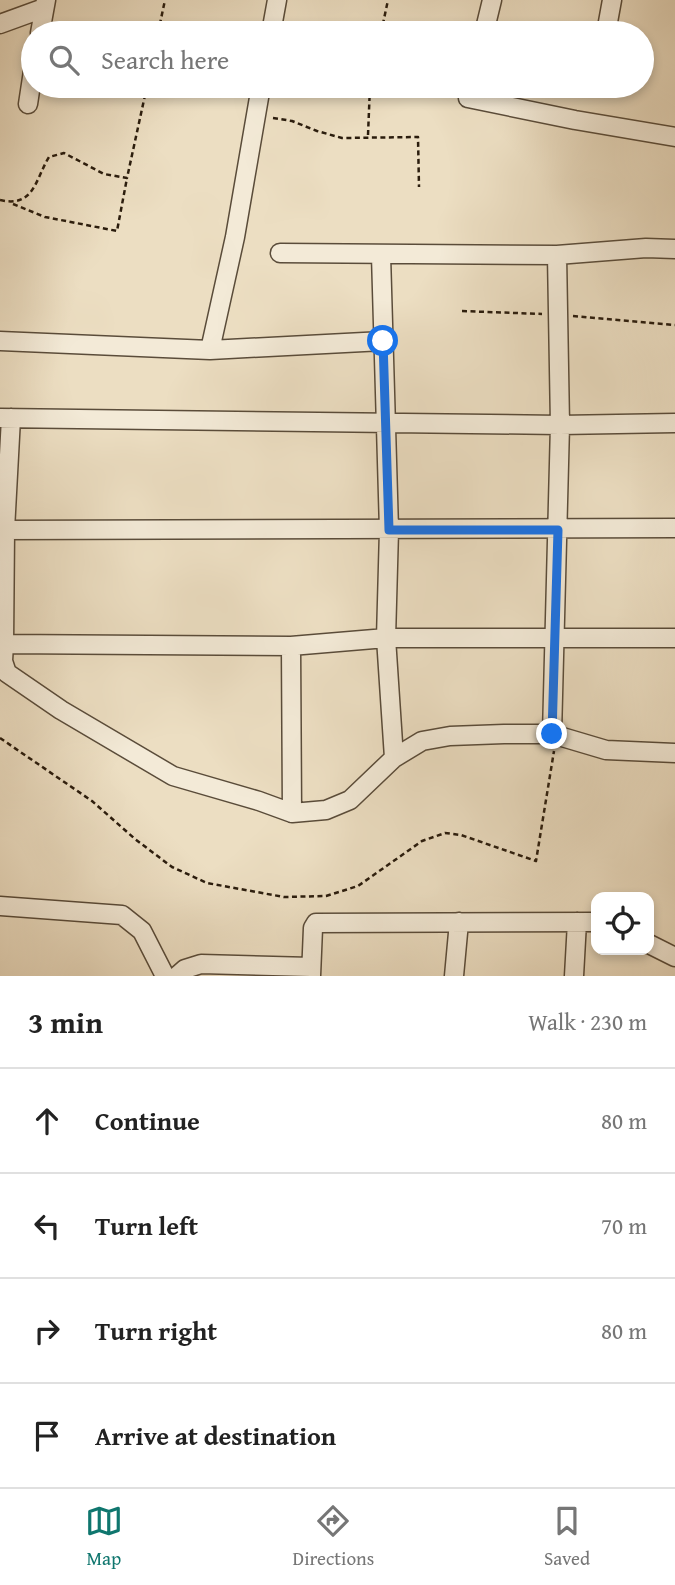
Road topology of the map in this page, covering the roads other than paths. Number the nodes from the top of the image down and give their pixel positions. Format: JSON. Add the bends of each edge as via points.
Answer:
{"nodes":[{"id":1,"x":277,"y":0,"type":"edge"},
{"id":2,"x":492,"y":0,"type":"edge"},
{"id":3,"x":612,"y":0,"type":"edge"},
{"id":4,"x":45,"y":4,"type":"edge"},
{"id":5,"x":273,"y":21,"type":"edge"},
{"id":6,"x":487,"y":21,"type":"edge"},
{"id":7,"x":608,"y":21,"type":"edge"},
{"id":8,"x":0,"y":24,"type":"edge"},
{"id":9,"x":29,"y":98,"type":"edge"},
{"id":10,"x":259,"y":98,"type":"edge"},
{"id":11,"x":492,"y":98,"type":"edge"},
{"id":12,"x":28,"y":104,"type":"dead end"},
{"id":13,"x":675,"y":137,"type":"edge"},
{"id":14,"x":675,"y":249,"type":"edge"},
{"id":15,"x":280,"y":253,"type":"dead end"},
{"id":16,"x":382,"y":255,"type":"junction"},
{"id":17,"x":557,"y":255,"type":"junction"},
{"id":18,"x":0,"y":341,"type":"edge"},
{"id":19,"x":383,"y":341,"type":"junction"},
{"id":20,"x":210,"y":350,"type":"junction"},
{"id":21,"x":5,"y":418,"type":"edge"},
{"id":22,"x":387,"y":421,"type":"junction"},
{"id":23,"x":675,"y":423,"type":"edge"},
{"id":24,"x":560,"y":425,"type":"junction"},
{"id":25,"x":675,"y":528,"type":"edge"},
{"id":26,"x":2,"y":530,"type":"edge"},
{"id":27,"x":389,"y":530,"type":"junction"},
{"id":28,"x":558,"y":530,"type":"junction"},
{"id":29,"x":555,"y":636,"type":"junction"},
{"id":30,"x":386,"y":638,"type":"junction"},
{"id":31,"x":675,"y":638,"type":"edge"},
{"id":32,"x":2,"y":645,"type":"edge"},
{"id":33,"x":290,"y":646,"type":"junction"},
{"id":34,"x":554,"y":735,"type":"junction"},
{"id":35,"x":675,"y":753,"type":"edge"},
{"id":36,"x":394,"y":758,"type":"junction"},
{"id":37,"x":292,"y":813,"type":"junction"},
{"id":38,"x":0,"y":906,"type":"edge"},
{"id":39,"x":459,"y":922,"type":"junction"},
{"id":40,"x":577,"y":922,"type":"junction"},
{"id":41,"x":591,"y":922,"type":"edge"},
{"id":42,"x":654,"y":946,"type":"edge"},
{"id":43,"x":675,"y":957,"type":"edge"},
{"id":44,"x":311,"y":972,"type":"edge"},
{"id":45,"x":165,"y":976,"type":"edge"},
{"id":46,"x":177,"y":976,"type":"edge"},
{"id":47,"x":454,"y":976,"type":"edge"},
{"id":48,"x":575,"y":976,"type":"edge"}],
"edges":[{"from":1,"to":5,"type":"street"},
{"from":2,"to":6,"type":"street"},
{"from":3,"to":7,"type":"street"},
{"from":4,"to":8,"type":"street"},
{"from":9,"to":12,"type":"street"},
{"from":10,"to":20,"type":"street"},
{"from":11,"to":13,"type":"street","via":[[575,120]]},
{"from":14,"to":17,"type":"street"},
{"from":15,"to":16,"type":"street"},
{"from":16,"to":17,"type":"street"},
{"from":16,"to":19,"type":"street"},
{"from":17,"to":24,"type":"street"},
{"from":18,"to":20,"type":"street"},
{"from":19,"to":20,"type":"street"},
{"from":19,"to":22,"type":"street"},
{"from":21,"to":22,"type":"street"},
{"from":21,"to":26,"type":"street"},
{"from":22,"to":24,"type":"street"},
{"from":22,"to":27,"type":"street"},
{"from":23,"to":24,"type":"street"},
{"from":24,"to":28,"type":"street"},
{"from":25,"to":28,"type":"street"},
{"from":26,"to":27,"type":"street"},
{"from":26,"to":32,"type":"street"},
{"from":27,"to":28,"type":"street"},
{"from":27,"to":30,"type":"street"},
{"from":28,"to":29,"type":"street"},
{"from":29,"to":30,"type":"street"},
{"from":29,"to":31,"type":"street"},
{"from":29,"to":34,"type":"street"},
{"from":30,"to":33,"type":"street"},
{"from":30,"to":36,"type":"street"},
{"from":32,"to":33,"type":"street"},
{"from":32,"to":37,"type":"street","via":[[7,673],[173,776]]},
{"from":33,"to":37,"type":"street"},
{"from":34,"to":35,"type":"street","via":[[606,750]]},
{"from":34,"to":36,"type":"street","via":[[490,734],[422,741]]},
{"from":36,"to":37,"type":"street","via":[[350,800],[326,810]]},
{"from":38,"to":45,"type":"street","via":[[122,915],[142,931]]},
{"from":39,"to":40,"type":"street"},
{"from":39,"to":44,"type":"street","via":[[316,923]]},
{"from":39,"to":47,"type":"street"},
{"from":40,"to":41,"type":"street"},
{"from":40,"to":48,"type":"street"},
{"from":42,"to":43,"type":"street"},
{"from":44,"to":46,"type":"street","via":[[201,964]]}]}
